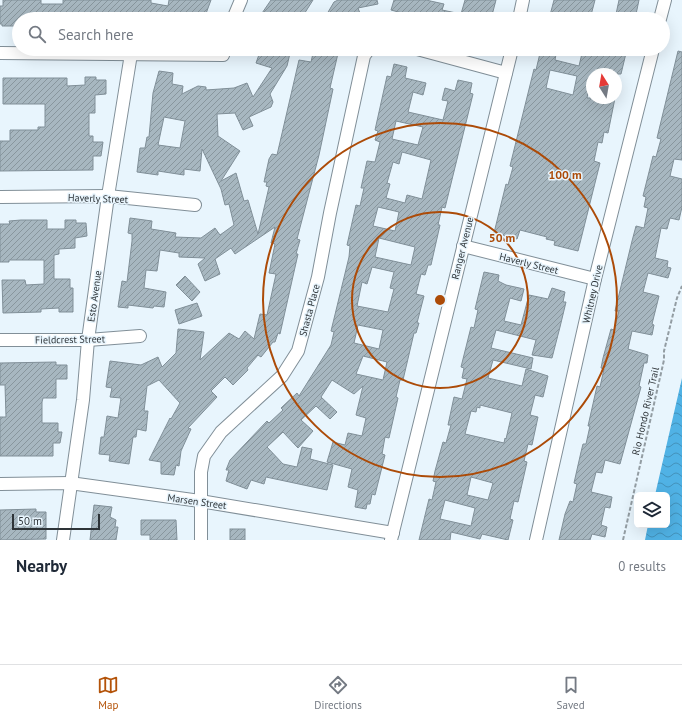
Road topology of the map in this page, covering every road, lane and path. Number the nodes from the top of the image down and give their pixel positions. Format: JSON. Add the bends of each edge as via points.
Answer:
{"nodes":[{"id":1,"x":241,"y":0,"type":"edge"},
{"id":2,"x":523,"y":0,"type":"edge"},
{"id":3,"x":665,"y":0,"type":"edge"},
{"id":4,"x":236,"y":12,"type":"edge"},
{"id":5,"x":520,"y":12,"type":"edge"},
{"id":6,"x":662,"y":12,"type":"edge"},
{"id":7,"x":0,"y":54,"type":"edge"},
{"id":8,"x":12,"y":54,"type":"edge"},
{"id":9,"x":131,"y":56,"type":"edge"},
{"id":10,"x":364,"y":56,"type":"edge"},
{"id":11,"x":443,"y":56,"type":"edge"},
{"id":12,"x":510,"y":56,"type":"edge"},
{"id":13,"x":651,"y":56,"type":"edge"},
{"id":14,"x":506,"y":73,"type":"junction"},
{"id":15,"x":108,"y":196,"type":"junction"},
{"id":16,"x":0,"y":197,"type":"edge"},
{"id":17,"x":195,"y":206,"type":"dead end"},
{"id":18,"x":463,"y":246,"type":"junction"},
{"id":19,"x":595,"y":280,"type":"junction"},
{"id":20,"x":682,"y":286,"type":"edge"},
{"id":21,"x":140,"y":336,"type":"dead end"},
{"id":22,"x":0,"y":340,"type":"edge"},
{"id":23,"x":88,"y":340,"type":"junction"},
{"id":24,"x":70,"y":483,"type":"junction"},
{"id":25,"x":0,"y":484,"type":"edge"},
{"id":26,"x":200,"y":501,"type":"junction"},
{"id":27,"x":392,"y":536,"type":"edge"},
{"id":28,"x":63,"y":540,"type":"edge"},
{"id":29,"x":201,"y":540,"type":"edge"},
{"id":30,"x":536,"y":540,"type":"edge"},
{"id":31,"x":623,"y":540,"type":"edge"}],
"edges":[{"from":1,"to":4,"type":"street"},
{"from":2,"to":5,"type":"street"},
{"from":3,"to":6,"type":"street"},
{"from":7,"to":8,"type":"street"},
{"from":9,"to":15,"type":"street","name":"Esto Avenue"},
{"from":10,"to":26,"type":"street","name":"Shasta Place","via":[[318,277],[298,351],[282,376],[221,432],[204,456]]},
{"from":11,"to":14,"type":"street"},
{"from":12,"to":14,"type":"street","name":"Ranger Avenue"},
{"from":13,"to":19,"type":"street","name":"Whitney Drive"},
{"from":14,"to":18,"type":"street","name":"Ranger Avenue"},
{"from":15,"to":16,"type":"street","name":"Haverly Street"},
{"from":15,"to":17,"type":"street","name":"Haverly Street"},
{"from":15,"to":23,"type":"street","name":"Esto Avenue"},
{"from":18,"to":19,"type":"street","name":"Haverly Street"},
{"from":18,"to":27,"type":"street","name":"Ranger Avenue"},
{"from":19,"to":30,"type":"street","name":"Whitney Drive"},
{"from":20,"to":31,"type":"path","name":"Rio Hondo River Trail","via":[[666,344]]},
{"from":21,"to":23,"type":"street","name":"Fieldcrest Street"},
{"from":22,"to":23,"type":"street","name":"Fieldcrest Street"},
{"from":23,"to":24,"type":"street","name":"Esto Avenue","via":[[83,400]]},
{"from":24,"to":25,"type":"street","name":"Marsen Street"},
{"from":24,"to":26,"type":"street","name":"Marsen Street"},
{"from":24,"to":28,"type":"street","name":"Esto Avenue"},
{"from":26,"to":27,"type":"street","name":"Marsen Street"},
{"from":26,"to":29,"type":"street","name":"Shasta Place"}]}
